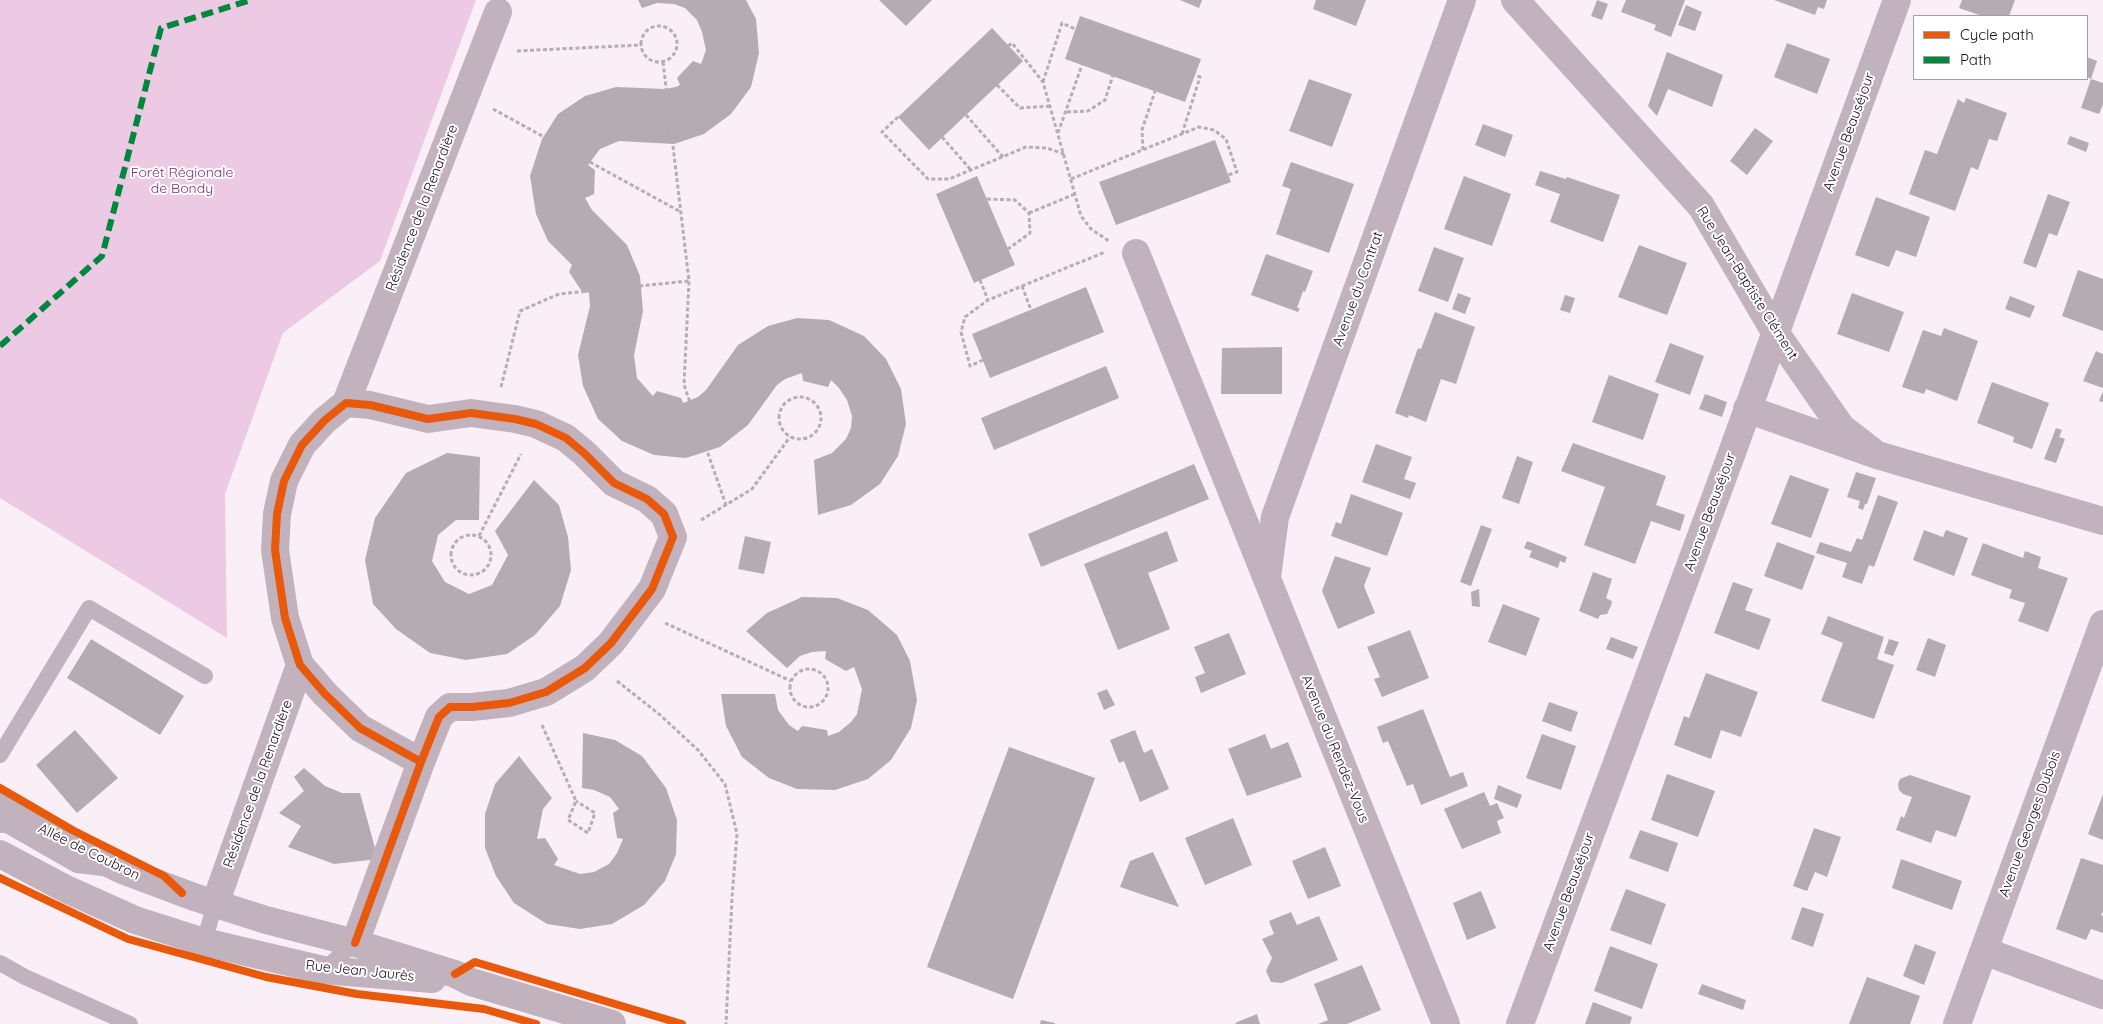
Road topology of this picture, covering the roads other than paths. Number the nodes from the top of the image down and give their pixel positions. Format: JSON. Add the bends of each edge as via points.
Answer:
{"nodes":[{"id":1,"x":1462,"y":0,"type":"edge"},
{"id":2,"x":1515,"y":0,"type":"edge"},
{"id":3,"x":1897,"y":0,"type":"edge"},
{"id":4,"x":498,"y":12,"type":"dead end"},
{"id":5,"x":1127,"y":249,"type":"road end"},
{"id":6,"x":1775,"y":332,"type":"junction"},
{"id":7,"x":346,"y":403,"type":"junction"},
{"id":8,"x":1747,"y":409,"type":"junction"},
{"id":9,"x":1877,"y":455,"type":"junction"},
{"id":10,"x":2103,"y":521,"type":"edge"},
{"id":11,"x":1267,"y":581,"type":"junction"},
{"id":12,"x":2103,"y":624,"type":"edge"},
{"id":13,"x":300,"y":665,"type":"junction"},
{"id":14,"x":204,"y":676,"type":"dead end"},
{"id":15,"x":0,"y":755,"type":"edge"},
{"id":16,"x":421,"y":762,"type":"junction"},
{"id":17,"x":0,"y":805,"type":"edge"},
{"id":18,"x":0,"y":824,"type":"edge"},
{"id":19,"x":0,"y":854,"type":"edge"},
{"id":20,"x":122,"y":870,"type":"junction"},
{"id":21,"x":215,"y":904,"type":"junction"},
{"id":22,"x":266,"y":920,"type":"joint"},
{"id":23,"x":355,"y":943,"type":"junction"},
{"id":24,"x":212,"y":945,"type":"junction"},
{"id":25,"x":1984,"y":951,"type":"junction"},
{"id":26,"x":0,"y":963,"type":"edge"},
{"id":27,"x":323,"y":970,"type":"junction"},
{"id":28,"x":471,"y":982,"type":"junction"},
{"id":29,"x":2103,"y":995,"type":"edge"},
{"id":30,"x":130,"y":1024,"type":"edge"},
{"id":31,"x":612,"y":1024,"type":"edge"},
{"id":32,"x":1446,"y":1024,"type":"edge"},
{"id":33,"x":1520,"y":1024,"type":"edge"},
{"id":34,"x":1957,"y":1024,"type":"edge"}],
"edges":[{"from":1,"to":11,"type":"street","name":"Avenue du Contrat","via":[[1275,517]]},
{"from":2,"to":6,"type":"street","name":"Rue Jean-Baptiste Clément","via":[[1701,206]]},
{"from":3,"to":6,"type":"street","name":"Avenue Beauséjour"},
{"from":4,"to":7,"type":"street","name":"Résidence de la Renardière"},
{"from":5,"to":11,"type":"street","name":"Avenue du Rendez-Vous"},
{"from":6,"to":8,"type":"street","name":"Avenue Beauséjour"},
{"from":6,"to":9,"type":"street","name":"Rue Jean-Baptiste Clément","via":[[1840,427]]},
{"from":7,"to":13,"type":"street","via":[[324,420],[302,445],[284,481],[277,514],[275,550],[278,582]]},
{"from":7,"to":16,"type":"street","via":[[370,404],[428,419],[471,413],[536,424],[566,438],[614,483],[647,499],[664,514],[673,537],[652,589],[611,644],[585,668],[546,692],[530,697],[509,703],[450,707],[439,717]]},
{"from":8,"to":9,"type":"street","name":"Rue Jean-Baptiste Clément"},
{"from":8,"to":33,"type":"street","name":"Avenue Beauséjour"},
{"from":9,"to":10,"type":"street","name":"Rue Jean-Baptiste Clément"},
{"from":11,"to":32,"type":"street","name":"Avenue du Rendez-Vous"},
{"from":12,"to":25,"type":"street","name":"Avenue Georges Dubois"},
{"from":13,"to":16,"type":"street","via":[[360,728]]},
{"from":13,"to":21,"type":"street","name":"Résidence de la Renardière"},
{"from":14,"to":15,"type":"lane","via":[[89,608]]},
{"from":16,"to":23,"type":"street"},
{"from":17,"to":20,"type":"street","name":"Allée de Coubron","via":[[52,836]]},
{"from":18,"to":20,"type":"lane","via":[[77,865]]},
{"from":19,"to":24,"type":"street","via":[[135,920]]},
{"from":20,"to":21,"type":"street","name":"Allée de Coubron"},
{"from":21,"to":22,"type":"street","name":"Allée de Coubron"},
{"from":21,"to":24,"type":"lane"},
{"from":22,"to":23,"type":"street","name":"Rue Jean Jaurès"},
{"from":23,"to":27,"type":"lane"},
{"from":23,"to":28,"type":"street","name":"Rue Jean Jaurès"},
{"from":24,"to":27,"type":"street","name":"Rue Jean Jaurès"},
{"from":25,"to":29,"type":"street"},
{"from":25,"to":34,"type":"street","name":"Avenue Georges Dubois"},
{"from":26,"to":30,"type":"lane"},
{"from":27,"to":28,"type":"street","name":"Rue Jean Jaurès"},
{"from":28,"to":31,"type":"street","name":"Rue Jean Jaurès"}]}
